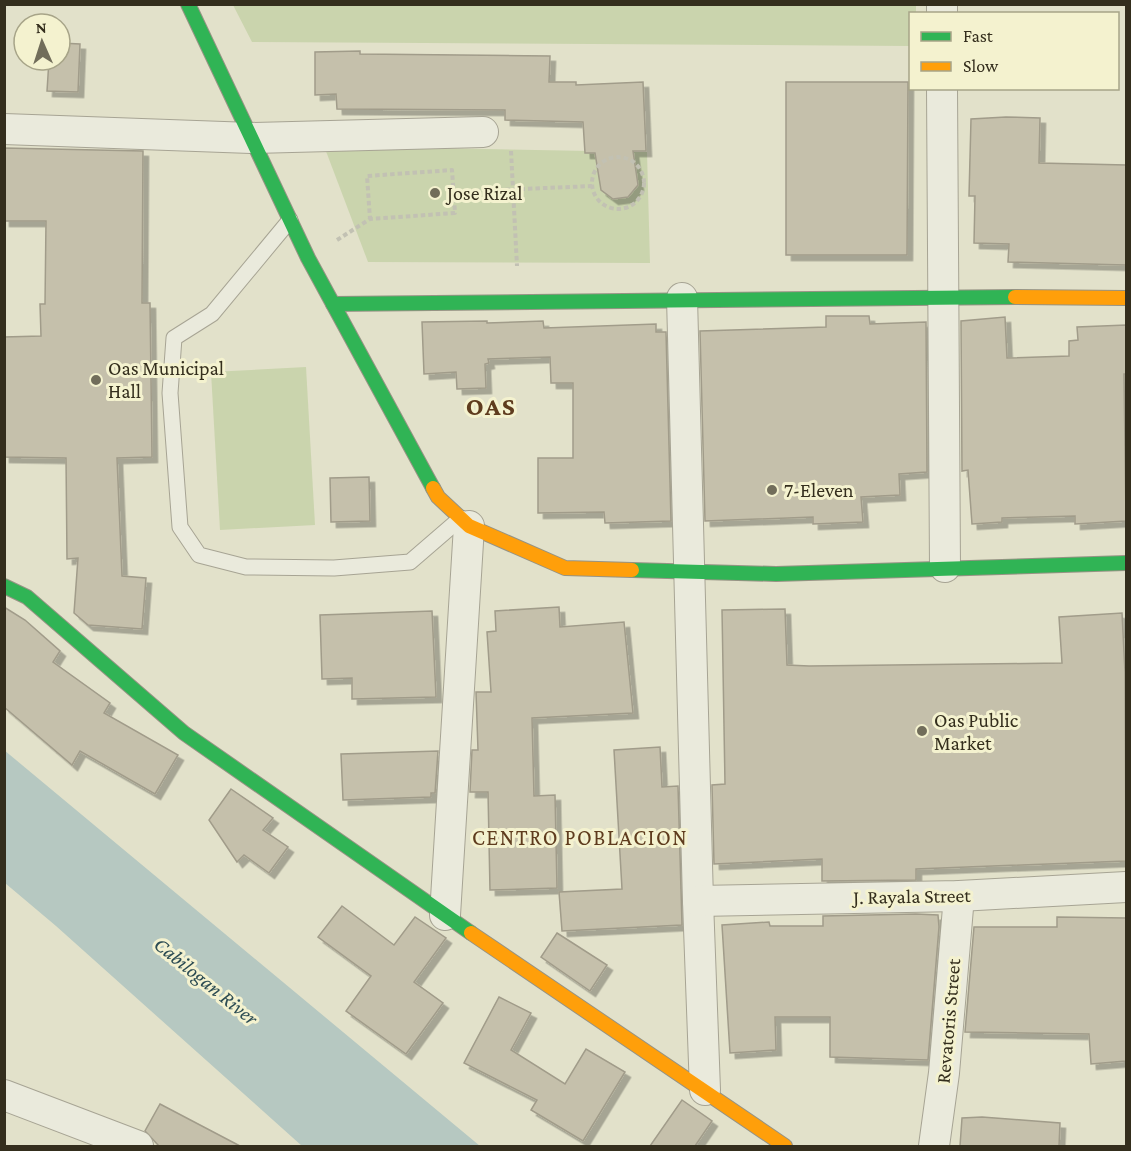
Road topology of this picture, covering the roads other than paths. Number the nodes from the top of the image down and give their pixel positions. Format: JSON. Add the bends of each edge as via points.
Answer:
{"nodes":[{"id":1,"x":188,"y":4,"type":"edge"},
{"id":2,"x":942,"y":90,"type":"edge"},
{"id":3,"x":4,"y":129,"type":"edge"},
{"id":4,"x":483,"y":132,"type":"road end"},
{"id":5,"x":251,"y":138,"type":"junction"},
{"id":6,"x":290,"y":220,"type":"junction"},
{"id":7,"x":942,"y":296,"type":"junction"},
{"id":8,"x":682,"y":298,"type":"junction"},
{"id":9,"x":1126,"y":298,"type":"edge"},
{"id":10,"x":333,"y":304,"type":"junction"},
{"id":11,"x":465,"y":522,"type":"junction"},
{"id":12,"x":1126,"y":563,"type":"edge"},
{"id":13,"x":945,"y":567,"type":"junction"},
{"id":14,"x":689,"y":573,"type":"junction"},
{"id":15,"x":4,"y":586,"type":"edge"},
{"id":16,"x":1126,"y":887,"type":"edge"},
{"id":17,"x":959,"y":896,"type":"junction"},
{"id":18,"x":698,"y":901,"type":"junction"},
{"id":19,"x":445,"y":915,"type":"junction"},
{"id":20,"x":705,"y":1090,"type":"junction"},
{"id":21,"x":4,"y":1095,"type":"edge"},
{"id":22,"x":138,"y":1146,"type":"edge"},
{"id":23,"x":785,"y":1146,"type":"edge"},
{"id":24,"x":934,"y":1146,"type":"edge"}],
"edges":[{"from":1,"to":5,"type":"street"},
{"from":2,"to":7,"type":"street"},
{"from":3,"to":5,"type":"street"},
{"from":4,"to":5,"type":"street"},
{"from":5,"to":6,"type":"street"},
{"from":6,"to":10,"type":"street"},
{"from":6,"to":11,"type":"lane","via":[[212,314],[174,338],[170,393],[180,527],[199,555],[246,567],[334,568],[410,562]]},
{"from":7,"to":8,"type":"street"},
{"from":7,"to":9,"type":"street"},
{"from":7,"to":13,"type":"street"},
{"from":8,"to":10,"type":"street"},
{"from":8,"to":14,"type":"street"},
{"from":10,"to":11,"type":"street","via":[[438,497]]},
{"from":11,"to":14,"type":"street","via":[[565,567]]},
{"from":11,"to":19,"type":"street"},
{"from":12,"to":13,"type":"street"},
{"from":13,"to":14,"type":"street","via":[[776,574]]},
{"from":14,"to":18,"type":"street"},
{"from":15,"to":19,"type":"street","via":[[27,597],[184,733]]},
{"from":16,"to":17,"type":"street","name":"J. Rayala Street"},
{"from":17,"to":18,"type":"street","name":"J. Rayala Street"},
{"from":17,"to":24,"type":"street","name":"Revatoris Street"},
{"from":18,"to":20,"type":"street"},
{"from":19,"to":20,"type":"street"},
{"from":20,"to":23,"type":"street"},
{"from":21,"to":22,"type":"street"}]}
